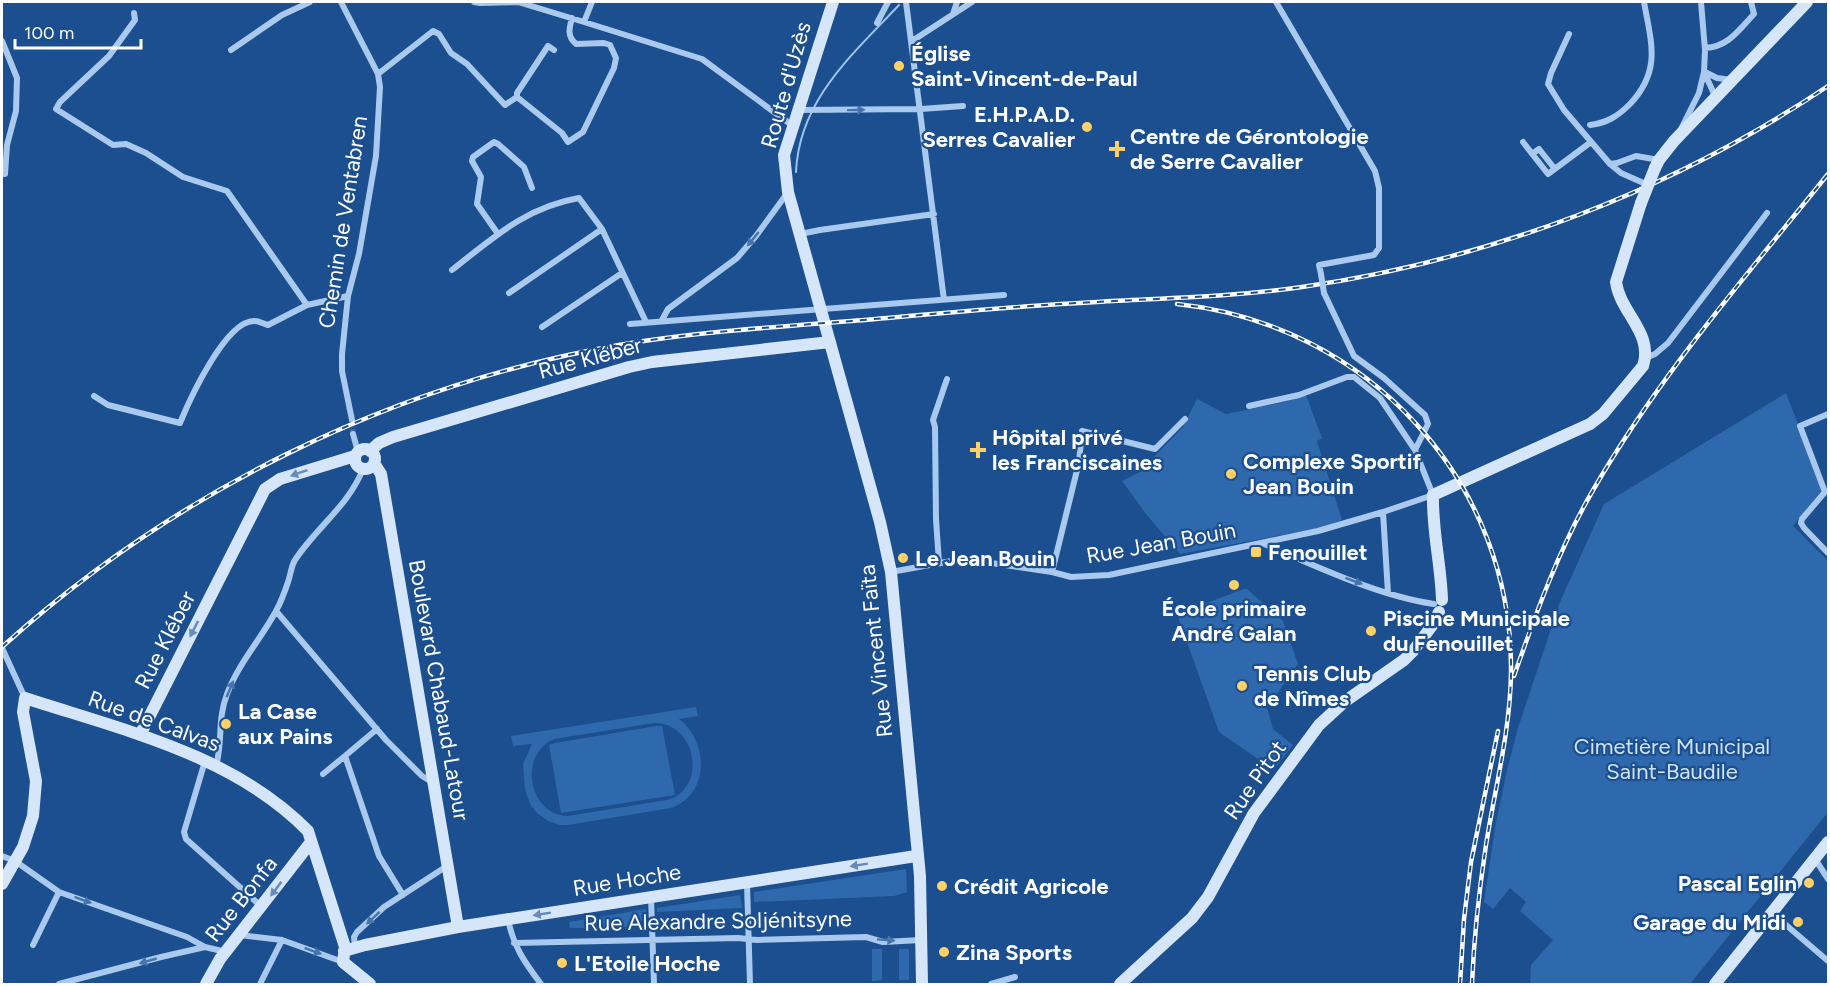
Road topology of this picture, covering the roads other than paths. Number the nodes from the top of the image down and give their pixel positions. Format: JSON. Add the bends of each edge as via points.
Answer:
{"nodes":[{"id":1,"x":310,"y":2,"type":"edge"},
{"id":2,"x":341,"y":2,"type":"edge"},
{"id":3,"x":474,"y":2,"type":"edge"},
{"id":4,"x":592,"y":2,"type":"edge"},
{"id":5,"x":833,"y":2,"type":"edge"},
{"id":6,"x":888,"y":2,"type":"edge"},
{"id":7,"x":906,"y":2,"type":"edge"},
{"id":8,"x":957,"y":2,"type":"edge"},
{"id":9,"x":972,"y":2,"type":"edge"},
{"id":10,"x":1276,"y":2,"type":"edge"},
{"id":11,"x":1644,"y":2,"type":"edge"},
{"id":12,"x":1701,"y":2,"type":"edge"},
{"id":13,"x":1751,"y":2,"type":"edge"},
{"id":14,"x":1807,"y":2,"type":"edge"},
{"id":15,"x":134,"y":13,"type":"dead end"},
{"id":16,"x":953,"y":15,"type":"junction"},
{"id":17,"x":572,"y":18,"type":"junction"},
{"id":18,"x":584,"y":22,"type":"junction"},
{"id":19,"x":877,"y":23,"type":"dead end"},
{"id":20,"x":1569,"y":34,"type":"dead end"},
{"id":21,"x":2,"y":40,"type":"edge"},
{"id":22,"x":912,"y":40,"type":"junction"},
{"id":23,"x":1705,"y":48,"type":"junction"},
{"id":24,"x":231,"y":50,"type":"dead end"},
{"id":25,"x":554,"y":50,"type":"dead end"},
{"id":26,"x":1704,"y":72,"type":"junction"},
{"id":27,"x":378,"y":74,"type":"junction"},
{"id":28,"x":1733,"y":81,"type":"junction"},
{"id":29,"x":1699,"y":93,"type":"junction"},
{"id":30,"x":517,"y":97,"type":"junction"},
{"id":31,"x":1712,"y":102,"type":"junction"},
{"id":32,"x":963,"y":106,"type":"dead end"},
{"id":33,"x":921,"y":109,"type":"junction"},
{"id":34,"x":798,"y":110,"type":"junction"},
{"id":35,"x":1590,"y":125,"type":"dead end"},
{"id":36,"x":793,"y":126,"type":"junction"},
{"id":37,"x":1674,"y":141,"type":"junction"},
{"id":38,"x":1523,"y":142,"type":"dead end"},
{"id":39,"x":1592,"y":142,"type":"junction"},
{"id":40,"x":1627,"y":159,"type":"junction"},
{"id":41,"x":1610,"y":164,"type":"junction"},
{"id":42,"x":1657,"y":164,"type":"junction"},
{"id":43,"x":2,"y":174,"type":"edge"},
{"id":44,"x":1626,"y":176,"type":"junction"},
{"id":45,"x":1642,"y":183,"type":"junction"},
{"id":46,"x":532,"y":188,"type":"dead end"},
{"id":47,"x":788,"y":192,"type":"junction"},
{"id":48,"x":1767,"y":213,"type":"dead end"},
{"id":49,"x":934,"y":214,"type":"junction"},
{"id":50,"x":602,"y":229,"type":"junction"},
{"id":51,"x":498,"y":234,"type":"junction"},
{"id":52,"x":800,"y":234,"type":"junction"},
{"id":53,"x":452,"y":270,"type":"dead end"},
{"id":54,"x":622,"y":273,"type":"junction"},
{"id":55,"x":509,"y":293,"type":"dead end"},
{"id":56,"x":1004,"y":295,"type":"dead end"},
{"id":57,"x":348,"y":296,"type":"junction"},
{"id":58,"x":944,"y":300,"type":"junction"},
{"id":59,"x":307,"y":305,"type":"junction"},
{"id":60,"x":823,"y":314,"type":"junction"},
{"id":61,"x":662,"y":320,"type":"junction"},
{"id":62,"x":646,"y":322,"type":"junction"},
{"id":63,"x":630,"y":324,"type":"dead end"},
{"id":64,"x":542,"y":327,"type":"dead end"},
{"id":65,"x":830,"y":342,"type":"junction"},
{"id":66,"x":1646,"y":358,"type":"junction"},
{"id":67,"x":946,"y":379,"type":"dead end"},
{"id":68,"x":94,"y":396,"type":"dead end"},
{"id":69,"x":1250,"y":406,"type":"dead end"},
{"id":70,"x":1828,"y":414,"type":"edge"},
{"id":71,"x":1185,"y":419,"type":"dead end"},
{"id":72,"x":352,"y":420,"type":"tunnel mouth"},
{"id":73,"x":353,"y":434,"type":"tunnel mouth"},
{"id":74,"x":1415,"y":450,"type":"junction"},
{"id":75,"x":364,"y":458,"type":"junction"},
{"id":76,"x":1434,"y":495,"type":"junction"},
{"id":77,"x":1383,"y":512,"type":"junction"},
{"id":78,"x":1261,"y":543,"type":"junction"},
{"id":79,"x":1828,"y":553,"type":"edge"},
{"id":80,"x":939,"y":563,"type":"junction"},
{"id":81,"x":891,"y":572,"type":"junction"},
{"id":82,"x":1052,"y":572,"type":"junction"},
{"id":83,"x":1388,"y":593,"type":"junction"},
{"id":84,"x":1438,"y":606,"type":"junction"},
{"id":85,"x":276,"y":611,"type":"junction"},
{"id":86,"x":2,"y":648,"type":"edge"},
{"id":87,"x":25,"y":698,"type":"junction"},
{"id":88,"x":377,"y":729,"type":"junction"},
{"id":89,"x":140,"y":735,"type":"junction"},
{"id":90,"x":345,"y":756,"type":"junction"},
{"id":91,"x":211,"y":764,"type":"junction"},
{"id":92,"x":323,"y":774,"type":"dead end"},
{"id":93,"x":433,"y":782,"type":"junction"},
{"id":94,"x":311,"y":842,"type":"junction"},
{"id":95,"x":1828,"y":842,"type":"edge"},
{"id":96,"x":2,"y":856,"type":"edge"},
{"id":97,"x":916,"y":856,"type":"junction"},
{"id":98,"x":1815,"y":859,"type":"junction"},
{"id":99,"x":15,"y":861,"type":"junction"},
{"id":100,"x":448,"y":866,"type":"junction"},
{"id":101,"x":1828,"y":879,"type":"edge"},
{"id":102,"x":747,"y":882,"type":"junction"},
{"id":103,"x":2,"y":884,"type":"edge"},
{"id":104,"x":59,"y":892,"type":"junction"},
{"id":105,"x":403,"y":895,"type":"junction"},
{"id":106,"x":651,"y":897,"type":"junction"},
{"id":107,"x":262,"y":907,"type":"junction"},
{"id":108,"x":1772,"y":912,"type":"junction"},
{"id":109,"x":508,"y":919,"type":"junction"},
{"id":110,"x":458,"y":927,"type":"junction"},
{"id":111,"x":240,"y":935,"type":"junction"},
{"id":112,"x":653,"y":939,"type":"junction"},
{"id":113,"x":749,"y":939,"type":"junction"},
{"id":114,"x":282,"y":940,"type":"junction"},
{"id":115,"x":921,"y":940,"type":"junction"},
{"id":116,"x":1749,"y":940,"type":"junction"},
{"id":117,"x":514,"y":943,"type":"junction"},
{"id":118,"x":33,"y":945,"type":"dead end"},
{"id":119,"x":205,"y":947,"type":"junction"},
{"id":120,"x":226,"y":952,"type":"junction"},
{"id":121,"x":347,"y":952,"type":"junction"},
{"id":122,"x":1828,"y":961,"type":"edge"},
{"id":123,"x":1015,"y":977,"type":"dead end"},
{"id":124,"x":78,"y":982,"type":"edge"},
{"id":125,"x":59,"y":984,"type":"edge"},
{"id":126,"x":86,"y":984,"type":"edge"},
{"id":127,"x":206,"y":984,"type":"edge"},
{"id":128,"x":260,"y":984,"type":"edge"},
{"id":129,"x":370,"y":984,"type":"edge"},
{"id":130,"x":541,"y":984,"type":"edge"},
{"id":131,"x":654,"y":984,"type":"edge"},
{"id":132,"x":750,"y":984,"type":"edge"},
{"id":133,"x":922,"y":984,"type":"edge"},
{"id":134,"x":991,"y":984,"type":"edge"},
{"id":135,"x":1120,"y":984,"type":"edge"},
{"id":136,"x":1715,"y":984,"type":"edge"}],
"edges":[{"from":1,"to":24,"type":"street","via":[[282,15]]},
{"from":2,"to":27,"type":"street","name":"Chemin de Ventabren"},
{"from":3,"to":17,"type":"street","via":[[518,2]]},
{"from":4,"to":18,"type":"street"},
{"from":5,"to":34,"type":"street","name":"Route d'Uzès"},
{"from":6,"to":19,"type":"street"},
{"from":7,"to":22,"type":"street"},
{"from":8,"to":16,"type":"street"},
{"from":9,"to":16,"type":"street"},
{"from":10,"to":74,"type":"street","bridge":true,"via":[[1375,171],[1379,188],[1379,248],[1374,255],[1319,265],[1324,293],[1354,356],[1425,415],[1428,424]]},
{"from":11,"to":35,"type":"street","via":[[1652,50],[1651,72],[1642,92],[1616,117]]},
{"from":12,"to":23,"type":"street"},
{"from":13,"to":23,"type":"street","via":[[1754,14],[1728,42],[1717,48]]},
{"from":14,"to":28,"type":"street"},
{"from":15,"to":59,"type":"street","via":[[135,20],[109,56],[56,109],[113,145],[126,144],[183,177],[227,191]]},
{"from":16,"to":22,"type":"street"},
{"from":17,"to":18,"type":"street"},
{"from":17,"to":30,"type":"street","via":[[572,41],[610,45],[616,58],[583,132],[568,142]]},
{"from":18,"to":36,"type":"street","via":[[702,59]]},
{"from":20,"to":39,"type":"street","via":[[1548,84]]},
{"from":21,"to":43,"type":"street","via":[[17,78],[16,111]]},
{"from":22,"to":33,"type":"street"},
{"from":23,"to":26,"type":"street"},
{"from":25,"to":30,"type":"street","via":[[548,46]]},
{"from":26,"to":28,"type":"street"},
{"from":26,"to":29,"type":"street"},
{"from":26,"to":31,"type":"street"},
{"from":27,"to":30,"type":"street","via":[[433,31],[505,105]]},
{"from":27,"to":57,"type":"street","name":"Chemin de Ventabren","via":[[376,156]]},
{"from":28,"to":31,"type":"street"},
{"from":29,"to":31,"type":"street"},
{"from":29,"to":37,"type":"street"},
{"from":31,"to":37,"type":"street"},
{"from":32,"to":33,"type":"street"},
{"from":34,"to":33,"type":"street","one_way":true},
{"from":33,"to":49,"type":"street"},
{"from":34,"to":36,"type":"street","name":"Route d'Uzès"},
{"from":36,"to":47,"type":"street","name":"Route d'Uzès","via":[[784,155]]},
{"from":37,"to":42,"type":"street"},
{"from":38,"to":39,"type":"street","via":[[1548,174]]},
{"from":39,"to":41,"type":"street"},
{"from":40,"to":41,"type":"street"},
{"from":40,"to":42,"type":"street","via":[[1635,156]]},
{"from":40,"to":44,"type":"street"},
{"from":41,"to":44,"type":"street"},
{"from":42,"to":45,"type":"street","bridge":true},
{"from":44,"to":45,"type":"street"},
{"from":45,"to":66,"type":"street","bridge":true,"via":[[1641,203],[1616,282],[1617,294],[1641,333]]},
{"from":46,"to":51,"type":"street","via":[[524,167],[498,144],[494,142],[473,157],[481,177],[477,204]]},
{"from":47,"to":52,"type":"street","name":"Route d'Uzès"},
{"from":47,"to":61,"type":"street","one_way":true,"via":[[737,258],[668,309]]},
{"from":48,"to":66,"type":"street","via":[[1668,343]]},
{"from":49,"to":52,"type":"street"},
{"from":49,"to":58,"type":"street"},
{"from":50,"to":51,"type":"street","via":[[579,198],[526,215]]},
{"from":50,"to":54,"type":"street"},
{"from":50,"to":55,"type":"street"},
{"from":51,"to":53,"type":"street"},
{"from":52,"to":60,"type":"street","name":"Route d'Uzès"},
{"from":54,"to":62,"type":"street"},
{"from":54,"to":64,"type":"street"},
{"from":56,"to":58,"type":"street"},
{"from":57,"to":59,"type":"street"},
{"from":57,"to":72,"type":"street","name":"Chemin de Ventabren","via":[[342,371]]},
{"from":58,"to":60,"type":"street"},
{"from":59,"to":68,"type":"street","via":[[268,326],[254,321],[240,326],[218,350],[192,393],[180,423],[108,405]]},
{"from":60,"to":61,"type":"street"},
{"from":60,"to":65,"type":"street","name":"Rue Vincent Faïta"},
{"from":61,"to":62,"type":"street"},
{"from":62,"to":63,"type":"street"},
{"from":65,"to":75,"type":"street","name":"Rue Kléber","via":[[680,357],[629,367],[393,437],[380,442]]},
{"from":65,"to":81,"type":"street","name":"Rue Vincent Faïta"},
{"from":66,"to":76,"type":"street","via":[[1632,381],[1590,424]]},
{"from":67,"to":80,"type":"street","via":[[933,420]]},
{"from":69,"to":74,"type":"street","via":[[1354,377],[1380,398]]},
{"from":70,"to":79,"type":"street","via":[[1800,426],[1825,492],[1801,524]]},
{"from":71,"to":82,"type":"street","via":[[1155,449],[1082,431],[1079,462]]},
{"from":73,"to":75,"type":"street"},
{"from":74,"to":76,"type":"street"},
{"from":75,"to":85,"type":"street","via":[[342,506],[293,562]]},
{"from":75,"to":89,"type":"street","name":"Rue Kléber","one_way":true,"via":[[280,479],[265,489]]},
{"from":75,"to":93,"type":"street","name":"Boulevard Chabaud-Latour","via":[[381,474]]},
{"from":76,"to":77,"type":"street","name":"Rue Jean Bouin"},
{"from":76,"to":84,"type":"street"},
{"from":77,"to":78,"type":"street","name":"Rue Jean Bouin"},
{"from":77,"to":83,"type":"street"},
{"from":78,"to":82,"type":"street","name":"Rue Jean Bouin","via":[[1109,575],[1071,577]]},
{"from":78,"to":83,"type":"street","one_way":true},
{"from":80,"to":81,"type":"street","name":"Rue Jean Bouin"},
{"from":80,"to":82,"type":"street","name":"Rue Jean Bouin","via":[[971,560]]},
{"from":81,"to":97,"type":"street","name":"Rue Vincent Faïta"},
{"from":83,"to":84,"type":"street"},
{"from":84,"to":135,"type":"street","name":"Rue Pitot","via":[[1434,623],[1404,660],[1344,702],[1319,725],[1254,813],[1198,911]]},
{"from":85,"to":88,"type":"street"},
{"from":91,"to":85,"type":"street","one_way":true,"via":[[219,755],[220,722],[227,694]]},
{"from":86,"to":87,"type":"street"},
{"from":87,"to":89,"type":"street","name":"Rue de Calvas"},
{"from":87,"to":99,"type":"street","via":[[23,712],[36,781],[33,816]]},
{"from":88,"to":90,"type":"street"},
{"from":88,"to":93,"type":"street","via":[[422,776]]},
{"from":89,"to":91,"type":"street","name":"Rue de Calvas"},
{"from":90,"to":92,"type":"street"},
{"from":90,"to":105,"type":"street","via":[[379,856]]},
{"from":91,"to":94,"type":"street","name":"Rue de Calvas","via":[[296,819],[308,831]]},
{"from":91,"to":107,"type":"street","via":[[183,832],[186,839]]},
{"from":93,"to":100,"type":"street","name":"Boulevard Chabaud-Latour"},
{"from":94,"to":107,"type":"street","name":"Rue Bonfa","one_way":true},
{"from":94,"to":121,"type":"street","name":"Rue de Calvas"},
{"from":95,"to":98,"type":"street"},
{"from":96,"to":99,"type":"street"},
{"from":97,"to":102,"type":"street","name":"Rue Hoche","one_way":true},
{"from":97,"to":115,"type":"street","name":"Rue Vincent Faïta"},
{"from":98,"to":101,"type":"street"},
{"from":98,"to":108,"type":"street"},
{"from":99,"to":103,"type":"street"},
{"from":99,"to":104,"type":"street"},
{"from":100,"to":105,"type":"street"},
{"from":100,"to":110,"type":"street","name":"Boulevard Chabaud-Latour"},
{"from":102,"to":106,"type":"street","name":"Rue Hoche"},
{"from":102,"to":113,"type":"street"},
{"from":104,"to":118,"type":"street"},
{"from":104,"to":119,"type":"street","one_way":true,"via":[[187,937]]},
{"from":105,"to":121,"type":"street","one_way":true,"via":[[357,932]]},
{"from":106,"to":109,"type":"street","name":"Rue Hoche","one_way":true},
{"from":106,"to":112,"type":"street"},
{"from":107,"to":111,"type":"street","name":"Rue Bonfa"},
{"from":108,"to":116,"type":"street"},
{"from":108,"to":122,"type":"street"},
{"from":109,"to":110,"type":"street","name":"Rue Hoche"},
{"from":109,"to":117,"type":"street"},
{"from":110,"to":121,"type":"street","name":"Rue Hoche"},
{"from":111,"to":114,"type":"street"},
{"from":111,"to":120,"type":"street","name":"Rue Bonfa"},
{"from":112,"to":113,"type":"street","name":"Rue Alexandre Soljénitsyne"},
{"from":112,"to":117,"type":"street","name":"Rue Alexandre Soljénitsyne"},
{"from":112,"to":131,"type":"street"},
{"from":113,"to":115,"type":"street","name":"Rue Alexandre Soljénitsyne","one_way":true},
{"from":113,"to":132,"type":"street"},
{"from":114,"to":121,"type":"street","one_way":true},
{"from":114,"to":128,"type":"street"},
{"from":115,"to":133,"type":"street","name":"Rue Vincent Faïta"},
{"from":116,"to":136,"type":"street"},
{"from":116,"to":136,"type":"street","via":[[1731,955]]},
{"from":117,"to":130,"type":"street"},
{"from":119,"to":120,"type":"street"},
{"from":119,"to":124,"type":"street","one_way":true},
{"from":120,"to":127,"type":"street","name":"Rue Bonfa"},
{"from":121,"to":129,"type":"street"},
{"from":123,"to":134,"type":"street"},
{"from":124,"to":125,"type":"street"},
{"from":124,"to":126,"type":"street"}]}
